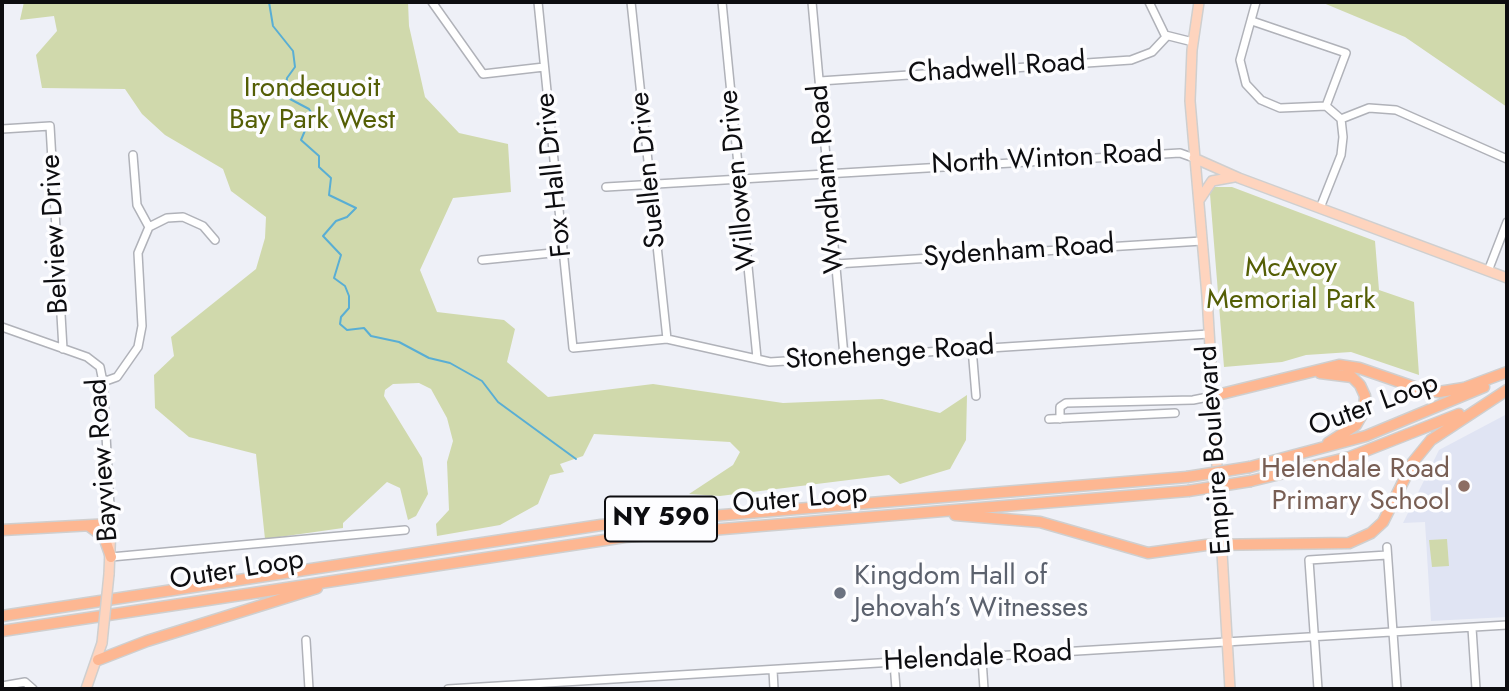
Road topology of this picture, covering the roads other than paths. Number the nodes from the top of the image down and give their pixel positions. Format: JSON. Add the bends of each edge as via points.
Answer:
{"nodes":[{"id":1,"x":432,"y":2,"type":"edge"},
{"id":2,"x":538,"y":2,"type":"edge"},
{"id":3,"x":631,"y":2,"type":"edge"},
{"id":4,"x":722,"y":2,"type":"edge"},
{"id":5,"x":812,"y":2,"type":"edge"},
{"id":6,"x":1149,"y":2,"type":"edge"},
{"id":7,"x":1199,"y":2,"type":"edge"},
{"id":8,"x":1256,"y":2,"type":"edge"},
{"id":9,"x":1252,"y":21,"type":"junction"},
{"id":10,"x":1167,"y":36,"type":"junction"},
{"id":11,"x":1193,"y":42,"type":"junction"},
{"id":12,"x":544,"y":67,"type":"junction"},
{"id":13,"x":820,"y":80,"type":"junction"},
{"id":14,"x":1326,"y":106,"type":"junction"},
{"id":15,"x":1341,"y":119,"type":"junction"},
{"id":16,"x":2,"y":129,"type":"edge"},
{"id":17,"x":133,"y":155,"type":"dead end"},
{"id":18,"x":1194,"y":158,"type":"junction"},
{"id":19,"x":1507,"y":159,"type":"edge"},
{"id":20,"x":828,"y":172,"type":"junction"},
{"id":21,"x":739,"y":178,"type":"junction"},
{"id":22,"x":1239,"y":178,"type":"junction"},
{"id":23,"x":650,"y":184,"type":"junction"},
{"id":24,"x":606,"y":187,"type":"dead end"},
{"id":25,"x":1199,"y":206,"type":"junction"},
{"id":26,"x":1320,"y":208,"type":"junction"},
{"id":27,"x":1507,"y":222,"type":"edge"},
{"id":28,"x":149,"y":227,"type":"junction"},
{"id":29,"x":215,"y":240,"type":"dead end"},
{"id":30,"x":1202,"y":241,"type":"junction"},
{"id":31,"x":562,"y":252,"type":"junction"},
{"id":32,"x":482,"y":260,"type":"dead end"},
{"id":33,"x":836,"y":264,"type":"junction"},
{"id":34,"x":1488,"y":271,"type":"junction"},
{"id":35,"x":1507,"y":278,"type":"edge"},
{"id":36,"x":2,"y":327,"type":"edge"},
{"id":37,"x":1209,"y":334,"type":"junction"},
{"id":38,"x":667,"y":339,"type":"junction"},
{"id":39,"x":573,"y":348,"type":"joint"},
{"id":40,"x":972,"y":348,"type":"junction"},
{"id":41,"x":63,"y":349,"type":"junction"},
{"id":42,"x":844,"y":356,"type":"junction"},
{"id":43,"x":757,"y":358,"type":"junction"},
{"id":44,"x":1507,"y":373,"type":"edge"},
{"id":45,"x":1291,"y":376,"type":"junction"},
{"id":46,"x":103,"y":382,"type":"junction"},
{"id":47,"x":1507,"y":390,"type":"edge"},
{"id":48,"x":976,"y":396,"type":"dead end"},
{"id":49,"x":1213,"y":396,"type":"junction"},
{"id":50,"x":1170,"y":401,"type":"junction"},
{"id":51,"x":1049,"y":419,"type":"dead end"},
{"id":52,"x":1060,"y":419,"type":"junction"},
{"id":53,"x":1250,"y":467,"type":"junction"},
{"id":54,"x":916,"y":513,"type":"junction"},
{"id":55,"x":111,"y":524,"type":"junction"},
{"id":56,"x":85,"y":526,"type":"junction"},
{"id":57,"x":2,"y":530,"type":"edge"},
{"id":58,"x":405,"y":530,"type":"dead end"},
{"id":59,"x":1223,"y":545,"type":"junction"},
{"id":60,"x":111,"y":557,"type":"junction"},
{"id":61,"x":405,"y":568,"type":"junction"},
{"id":62,"x":2,"y":614,"type":"edge"},
{"id":63,"x":1507,"y":625,"type":"edge"},
{"id":64,"x":1472,"y":628,"type":"junction"},
{"id":65,"x":2,"y":631,"type":"edge"},
{"id":66,"x":1393,"y":633,"type":"junction"},
{"id":67,"x":1314,"y":639,"type":"junction"},
{"id":68,"x":306,"y":640,"type":"dead end"},
{"id":69,"x":1228,"y":644,"type":"junction"},
{"id":70,"x":982,"y":659,"type":"junction"},
{"id":71,"x":99,"y":660,"type":"junction"},
{"id":72,"x":894,"y":663,"type":"junction"},
{"id":73,"x":773,"y":670,"type":"junction"},
{"id":74,"x":589,"y":685,"type":"edge"},
{"id":75,"x":2,"y":686,"type":"edge"},
{"id":76,"x":33,"y":689,"type":"edge"},
{"id":77,"x":86,"y":689,"type":"edge"},
{"id":78,"x":309,"y":689,"type":"edge"},
{"id":79,"x":449,"y":689,"type":"edge"},
{"id":80,"x":774,"y":689,"type":"edge"},
{"id":81,"x":896,"y":689,"type":"edge"},
{"id":82,"x":984,"y":689,"type":"edge"},
{"id":83,"x":1230,"y":689,"type":"edge"},
{"id":84,"x":1318,"y":689,"type":"edge"},
{"id":85,"x":1397,"y":689,"type":"edge"},
{"id":86,"x":1476,"y":689,"type":"edge"}],
"edges":[{"from":1,"to":12,"type":"street","via":[[483,74]]},
{"from":2,"to":12,"type":"street","name":"Fox Hall Drive"},
{"from":3,"to":23,"type":"street","name":"Suellen Drive"},
{"from":4,"to":21,"type":"street","name":"Willowen Drive"},
{"from":5,"to":13,"type":"street","name":"Wyndham Road"},
{"from":6,"to":10,"type":"street"},
{"from":7,"to":11,"type":"main road","name":"Empire Boulevard"},
{"from":8,"to":9,"type":"street"},
{"from":9,"to":14,"type":"street","via":[[1240,60],[1247,84],[1270,106]]},
{"from":9,"to":14,"type":"street","via":[[1346,53]]},
{"from":10,"to":11,"type":"street"},
{"from":10,"to":13,"type":"street","name":"Chadwell Road","via":[[1152,52],[1127,61]]},
{"from":11,"to":18,"type":"main road","name":"Empire Boulevard"},
{"from":12,"to":31,"type":"street","name":"Fox Hall Drive"},
{"from":13,"to":20,"type":"street","name":"Wyndham Road"},
{"from":14,"to":15,"type":"street"},
{"from":15,"to":19,"type":"street","via":[[1369,108],[1396,110]]},
{"from":15,"to":26,"type":"street","via":[[1340,155]]},
{"from":16,"to":41,"type":"street","name":"Belview Drive","via":[[50,126]]},
{"from":17,"to":28,"type":"street","via":[[136,205]]},
{"from":18,"to":20,"type":"street","name":"North Winton Road","via":[[1180,153]]},
{"from":18,"to":22,"type":"main road","name":"North Winton Road"},
{"from":18,"to":25,"type":"main road","name":"Empire Boulevard"},
{"from":20,"to":21,"type":"street","name":"North Winton Road"},
{"from":20,"to":33,"type":"street","name":"Wyndham Road"},
{"from":21,"to":23,"type":"street","name":"North Winton Road"},
{"from":21,"to":43,"type":"street","name":"Willowen Drive"},
{"from":22,"to":25,"type":"main road","via":[[1212,181]]},
{"from":22,"to":26,"type":"main road","name":"North Winton Road"},
{"from":23,"to":24,"type":"street","name":"North Winton Road"},
{"from":23,"to":38,"type":"street","name":"Suellen Drive"},
{"from":25,"to":30,"type":"main road","name":"Empire Boulevard"},
{"from":26,"to":34,"type":"main road","name":"North Winton Road"},
{"from":27,"to":34,"type":"street"},
{"from":28,"to":29,"type":"street","via":[[167,218],[183,217],[203,226]]},
{"from":28,"to":46,"type":"street","via":[[138,253],[142,326],[138,347],[117,377]]},
{"from":30,"to":33,"type":"street","name":"Sydenham Road"},
{"from":30,"to":37,"type":"main road","name":"Empire Boulevard"},
{"from":31,"to":32,"type":"street"},
{"from":31,"to":39,"type":"street","name":"Fox Hall Drive"},
{"from":33,"to":42,"type":"street","name":"Wyndham Road"},
{"from":34,"to":35,"type":"main road","name":"North Winton Road"},
{"from":36,"to":41,"type":"street","name":"Bayview Road"},
{"from":37,"to":40,"type":"street","name":"Stonehenge Road"},
{"from":37,"to":49,"type":"main road","name":"Empire Boulevard"},
{"from":38,"to":39,"type":"street","name":"Stonehenge Road"},
{"from":38,"to":43,"type":"street","name":"Stonehenge Road"},
{"from":40,"to":42,"type":"street","name":"Stonehenge Road"},
{"from":40,"to":48,"type":"street"},
{"from":41,"to":46,"type":"street","name":"Bayview Road","via":[[95,362]]},
{"from":42,"to":43,"type":"street","name":"Stonehenge Road","via":[[771,362]]},
{"from":44,"to":45,"type":"highway","via":[[1443,392],[1423,390],[1352,366]]},
{"from":44,"to":53,"type":"highway","name":"Outer Loop","number":"NY 590","via":[[1456,401],[1386,429]]},
{"from":45,"to":49,"type":"highway"},
{"from":45,"to":53,"type":"highway","via":[[1326,373],[1352,377],[1364,393],[1363,414],[1354,428],[1337,439]]},
{"from":46,"to":55,"type":"street","name":"Bayview Road"},
{"from":47,"to":54,"type":"highway","name":"Outer Loop","number":"NY 590","bridge":true,"via":[[1381,446],[1251,481],[1188,491]]},
{"from":47,"to":59,"type":"highway","via":[[1431,440],[1413,462],[1386,518],[1364,538],[1332,545]]},
{"from":49,"to":50,"type":"street"},
{"from":49,"to":59,"type":"main road","name":"Empire Boulevard"},
{"from":50,"to":52,"type":"street","via":[[1066,402],[1060,407]]},
{"from":50,"to":52,"type":"street","via":[[1173,413]]},
{"from":51,"to":52,"type":"street"},
{"from":53,"to":62,"type":"highway","name":"Outer Loop","number":"NY 590","bridge":true,"via":[[1188,477],[612,523]]},
{"from":54,"to":59,"type":"highway","via":[[1035,521],[1144,552]]},
{"from":54,"to":61,"type":"highway","name":"Outer Loop","number":"NY 590","via":[[625,537]]},
{"from":55,"to":56,"type":"highway"},
{"from":55,"to":60,"type":"main road","name":"Bayview Road"},
{"from":56,"to":57,"type":"highway"},
{"from":56,"to":60,"type":"highway","via":[[103,535]]},
{"from":58,"to":60,"type":"street"},
{"from":59,"to":69,"type":"main road","name":"Empire Boulevard"},
{"from":60,"to":71,"type":"main road","name":"Bayview Road","bridge":true},
{"from":61,"to":65,"type":"highway","name":"Outer Loop","number":"NY 590"},
{"from":61,"to":71,"type":"highway","via":[[281,597]]},
{"from":63,"to":64,"type":"street","name":"Helendale Road"},
{"from":64,"to":66,"type":"street","name":"Helendale Road"},
{"from":64,"to":86,"type":"street"},
{"from":66,"to":67,"type":"street","name":"Helendale Road"},
{"from":66,"to":67,"type":"street","via":[[1387,551],[1309,560]]},
{"from":66,"to":85,"type":"street"},
{"from":67,"to":69,"type":"street","name":"Helendale Road"},
{"from":67,"to":84,"type":"street"},
{"from":68,"to":78,"type":"street"},
{"from":69,"to":70,"type":"street","name":"Helendale Road"},
{"from":69,"to":83,"type":"main road","name":"Empire Boulevard"},
{"from":70,"to":72,"type":"street","name":"Helendale Road"},
{"from":70,"to":82,"type":"street"},
{"from":71,"to":77,"type":"main road","name":"Bayview Road"},
{"from":72,"to":73,"type":"street","name":"Helendale Road"},
{"from":72,"to":81,"type":"street"},
{"from":73,"to":74,"type":"street","name":"Helendale Road"},
{"from":73,"to":80,"type":"street"},
{"from":74,"to":79,"type":"street","name":"Helendale Road"},
{"from":75,"to":76,"type":"street","via":[[22,682]]}]}
